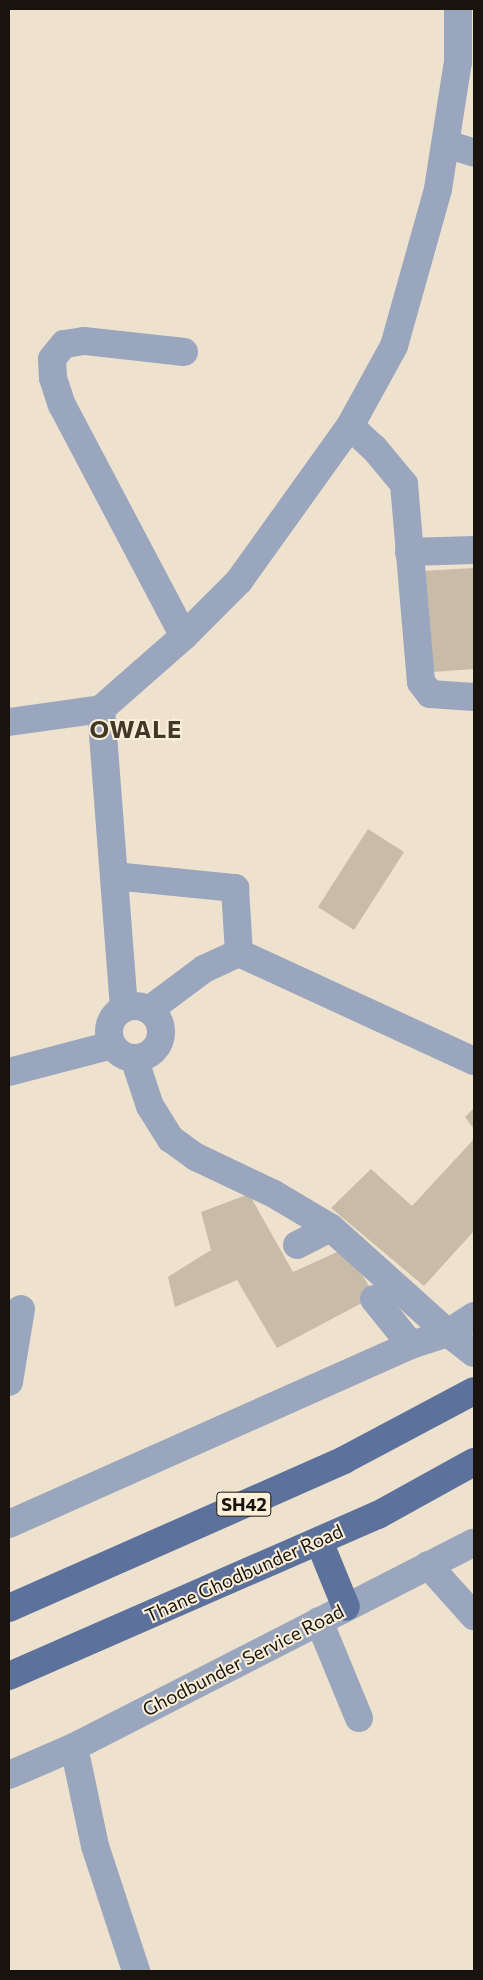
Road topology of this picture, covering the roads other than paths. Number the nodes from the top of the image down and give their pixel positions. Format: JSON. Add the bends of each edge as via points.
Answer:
{"nodes":[{"id":1,"x":458,"y":9,"type":"edge"},
{"id":2,"x":466,"y":62,"type":"edge"},
{"id":3,"x":447,"y":144,"type":"junction"},
{"id":4,"x":474,"y":153,"type":"edge"},
{"id":5,"x":184,"y":352,"type":"dead end"},
{"id":6,"x":350,"y":426,"type":"junction"},
{"id":7,"x":474,"y":550,"type":"edge"},
{"id":8,"x":408,"y":552,"type":"junction"},
{"id":9,"x":184,"y":636,"type":"junction"},
{"id":10,"x":474,"y":698,"type":"edge"},
{"id":11,"x":101,"y":709,"type":"junction"},
{"id":12,"x":9,"y":722,"type":"edge"},
{"id":13,"x":114,"y":876,"type":"junction"},
{"id":14,"x":239,"y":953,"type":"junction"},
{"id":15,"x":136,"y":1009,"type":"junction"},
{"id":16,"x":123,"y":1052,"type":"junction"},
{"id":17,"x":474,"y":1061,"type":"edge"},
{"id":18,"x":9,"y":1072,"type":"edge"},
{"id":19,"x":330,"y":1228,"type":"junction"},
{"id":20,"x":297,"y":1245,"type":"dead end"},
{"id":21,"x":374,"y":1300,"type":"dead end"},
{"id":22,"x":21,"y":1309,"type":"dead end"},
{"id":23,"x":474,"y":1316,"type":"edge"},
{"id":24,"x":448,"y":1333,"type":"junction"},
{"id":25,"x":411,"y":1345,"type":"junction"},
{"id":26,"x":474,"y":1353,"type":"edge"},
{"id":27,"x":9,"y":1382,"type":"edge"},
{"id":28,"x":474,"y":1391,"type":"edge"},
{"id":29,"x":474,"y":1462,"type":"edge"},
{"id":30,"x":9,"y":1524,"type":"edge"},
{"id":31,"x":319,"y":1541,"type":"junction"},
{"id":32,"x":474,"y":1542,"type":"edge"},
{"id":33,"x":428,"y":1565,"type":"junction"},
{"id":34,"x":346,"y":1607,"type":"junction"},
{"id":35,"x":9,"y":1608,"type":"edge"},
{"id":36,"x":474,"y":1616,"type":"edge"},
{"id":37,"x":319,"y":1621,"type":"junction"},
{"id":38,"x":9,"y":1676,"type":"edge"},
{"id":39,"x":359,"y":1718,"type":"dead end"},
{"id":40,"x":74,"y":1747,"type":"junction"},
{"id":41,"x":9,"y":1775,"type":"edge"},
{"id":42,"x":136,"y":1971,"type":"edge"}],
"edges":[{"from":1,"to":2,"type":"street"},
{"from":2,"to":3,"type":"street"},
{"from":3,"to":4,"type":"street"},
{"from":3,"to":6,"type":"street","via":[[438,190],[394,346]]},
{"from":5,"to":9,"type":"street","via":[[84,341],[64,344],[52,358],[53,378],[62,406]]},
{"from":6,"to":8,"type":"street","via":[[374,448],[404,484]]},
{"from":6,"to":9,"type":"street","via":[[239,580]]},
{"from":7,"to":8,"type":"street"},
{"from":8,"to":10,"type":"street","via":[[420,682],[430,694]]},
{"from":9,"to":11,"type":"street"},
{"from":11,"to":12,"type":"street"},
{"from":11,"to":13,"type":"street"},
{"from":13,"to":14,"type":"street","via":[[234,888]]},
{"from":13,"to":15,"type":"street"},
{"from":14,"to":15,"type":"street"},
{"from":14,"to":17,"type":"street"},
{"from":15,"to":16,"type":"street","via":[[111,1020],[108,1028]]},
{"from":15,"to":16,"type":"street","via":[[159,1023],[160,1040],[150,1054]]},
{"from":16,"to":18,"type":"street"},
{"from":16,"to":19,"type":"street","via":[[171,1139],[196,1157],[274,1194]]},
{"from":19,"to":20,"type":"street"},
{"from":19,"to":24,"type":"street"},
{"from":21,"to":25,"type":"street"},
{"from":22,"to":27,"type":"street"},
{"from":23,"to":24,"type":"street"},
{"from":24,"to":25,"type":"street"},
{"from":24,"to":26,"type":"street"},
{"from":25,"to":30,"type":"street"},
{"from":28,"to":35,"type":"main road","number":"SH42","via":[[344,1460]]},
{"from":29,"to":31,"type":"main road","name":"Thane Ghodbunder Road","via":[[378,1515]]},
{"from":31,"to":34,"type":"main road"},
{"from":31,"to":38,"type":"main road","name":"Thane Ghodbunder Road"},
{"from":32,"to":33,"type":"street","name":"Ghodbunder Service Road"},
{"from":33,"to":34,"type":"street","name":"Ghodbunder Service Road"},
{"from":33,"to":36,"type":"street"},
{"from":34,"to":37,"type":"street","name":"Ghodbunder Service Road"},
{"from":37,"to":39,"type":"street"},
{"from":37,"to":40,"type":"street","name":"Ghodbunder Service Road"},
{"from":40,"to":41,"type":"street","name":"Ghodbunder Service Road"},
{"from":40,"to":42,"type":"street","via":[[95,1846]]}]}
